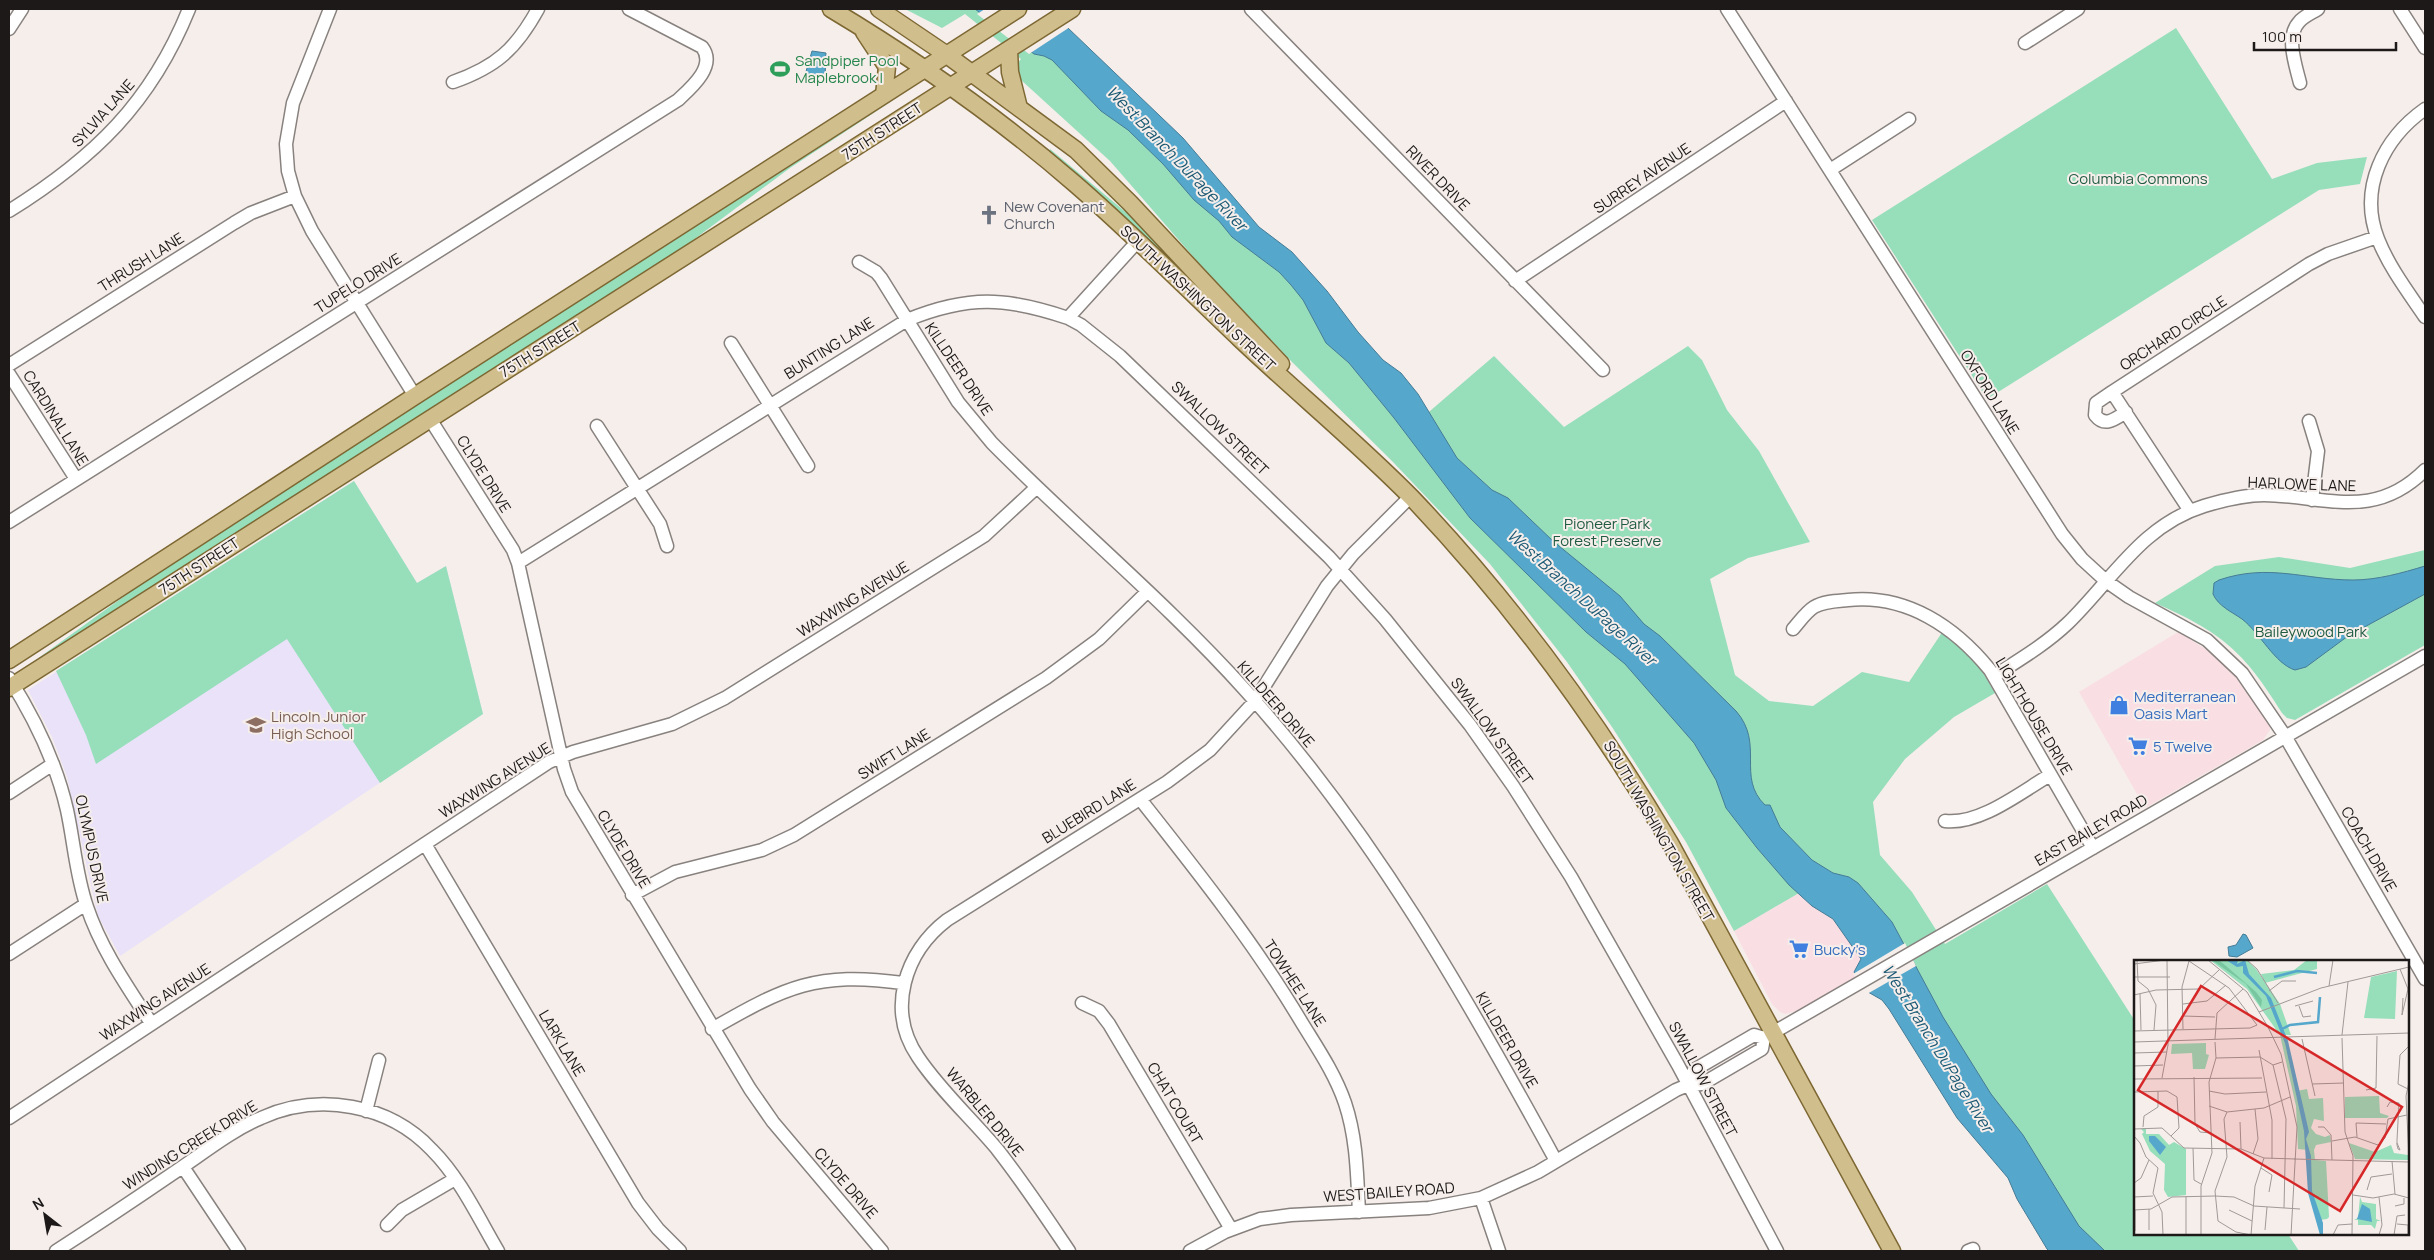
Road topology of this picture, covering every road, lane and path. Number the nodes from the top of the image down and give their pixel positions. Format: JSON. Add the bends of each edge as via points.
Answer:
{"nodes":[{"id":1,"x":22,"y":9,"type":"edge"},
{"id":2,"x":189,"y":9,"type":"edge"},
{"id":3,"x":330,"y":9,"type":"edge"},
{"id":4,"x":538,"y":9,"type":"edge"},
{"id":5,"x":629,"y":9,"type":"edge"},
{"id":6,"x":831,"y":9,"type":"edge"},
{"id":7,"x":879,"y":9,"type":"edge"},
{"id":8,"x":1018,"y":9,"type":"edge"},
{"id":9,"x":1251,"y":9,"type":"edge"},
{"id":10,"x":1727,"y":9,"type":"edge"},
{"id":11,"x":2078,"y":9,"type":"edge"},
{"id":12,"x":2318,"y":9,"type":"edge"},
{"id":13,"x":2400,"y":9,"type":"edge"},
{"id":14,"x":1068,"y":11,"type":"edge"},
{"id":15,"x":860,"y":26,"type":"junction"},
{"id":16,"x":9,"y":28,"type":"edge"},
{"id":17,"x":2025,"y":43,"type":"dead end"},
{"id":18,"x":2425,"y":48,"type":"edge"},
{"id":19,"x":1008,"y":50,"type":"junction"},
{"id":20,"x":947,"y":55,"type":"junction"},
{"id":21,"x":927,"y":68,"type":"junction"},
{"id":22,"x":972,"y":74,"type":"junction"},
{"id":23,"x":453,"y":82,"type":"dead end"},
{"id":24,"x":2300,"y":83,"type":"dead end"},
{"id":25,"x":950,"y":88,"type":"junction"},
{"id":26,"x":884,"y":95,"type":"junction"},
{"id":27,"x":1786,"y":101,"type":"junction"},
{"id":28,"x":1019,"y":108,"type":"junction"},
{"id":29,"x":2425,"y":109,"type":"edge"},
{"id":30,"x":1909,"y":119,"type":"dead end"},
{"id":31,"x":1830,"y":170,"type":"junction"},
{"id":32,"x":295,"y":196,"type":"junction"},
{"id":33,"x":9,"y":211,"type":"edge"},
{"id":34,"x":2377,"y":238,"type":"junction"},
{"id":35,"x":1138,"y":242,"type":"junction"},
{"id":36,"x":859,"y":262,"type":"dead end"},
{"id":37,"x":1516,"y":281,"type":"junction"},
{"id":38,"x":357,"y":303,"type":"junction"},
{"id":39,"x":2425,"y":317,"type":"edge"},
{"id":40,"x":1068,"y":318,"type":"junction"},
{"id":41,"x":907,"y":320,"type":"junction"},
{"id":42,"x":731,"y":343,"type":"dead end"},
{"id":43,"x":9,"y":364,"type":"edge"},
{"id":44,"x":1603,"y":370,"type":"dead end"},
{"id":45,"x":9,"y":374,"type":"edge"},
{"id":46,"x":2112,"y":392,"type":"junction"},
{"id":47,"x":415,"y":396,"type":"junction"},
{"id":48,"x":769,"y":404,"type":"junction"},
{"id":49,"x":1322,"y":411,"type":"junction"},
{"id":50,"x":2126,"y":412,"type":"junction"},
{"id":51,"x":430,"y":419,"type":"junction"},
{"id":52,"x":2309,"y":421,"type":"dead end"},
{"id":53,"x":597,"y":426,"type":"dead end"},
{"id":54,"x":808,"y":466,"type":"dead end"},
{"id":55,"x":2425,"y":470,"type":"edge"},
{"id":56,"x":76,"y":479,"type":"junction"},
{"id":57,"x":1037,"y":487,"type":"junction"},
{"id":58,"x":636,"y":488,"type":"junction"},
{"id":59,"x":1410,"y":497,"type":"junction"},
{"id":60,"x":2312,"y":500,"type":"junction"},
{"id":61,"x":2190,"y":511,"type":"junction"},
{"id":62,"x":9,"y":522,"type":"edge"},
{"id":63,"x":666,"y":546,"type":"dead end"},
{"id":64,"x":518,"y":563,"type":"junction"},
{"id":65,"x":1340,"y":569,"type":"junction"},
{"id":66,"x":2106,"y":581,"type":"junction"},
{"id":67,"x":1147,"y":592,"type":"junction"},
{"id":68,"x":1793,"y":629,"type":"dead end"},
{"id":69,"x":2425,"y":656,"type":"edge"},
{"id":70,"x":9,"y":660,"type":"edge"},
{"id":71,"x":1994,"y":676,"type":"junction"},
{"id":72,"x":10,"y":684,"type":"edge"},
{"id":73,"x":1255,"y":701,"type":"junction"},
{"id":74,"x":2285,"y":736,"type":"junction"},
{"id":75,"x":561,"y":757,"type":"junction"},
{"id":76,"x":53,"y":764,"type":"junction"},
{"id":77,"x":2050,"y":775,"type":"junction"},
{"id":78,"x":9,"y":793,"type":"edge"},
{"id":79,"x":1140,"y":799,"type":"junction"},
{"id":80,"x":1946,"y":821,"type":"dead end"},
{"id":81,"x":425,"y":844,"type":"junction"},
{"id":82,"x":2093,"y":848,"type":"junction"},
{"id":83,"x":632,"y":895,"type":"junction"},
{"id":84,"x":86,"y":904,"type":"junction"},
{"id":85,"x":9,"y":954,"type":"edge"},
{"id":86,"x":2425,"y":979,"type":"edge"},
{"id":87,"x":903,"y":983,"type":"junction"},
{"id":88,"x":1082,"y":1003,"type":"dead end"},
{"id":89,"x":151,"y":1023,"type":"junction"},
{"id":90,"x":712,"y":1029,"type":"junction"},
{"id":91,"x":1769,"y":1036,"type":"junction"},
{"id":92,"x":380,"y":1060,"type":"dead end"},
{"id":93,"x":1688,"y":1085,"type":"junction"},
{"id":94,"x":366,"y":1110,"type":"junction"},
{"id":95,"x":9,"y":1118,"type":"edge"},
{"id":96,"x":1556,"y":1161,"type":"junction"},
{"id":97,"x":183,"y":1167,"type":"junction"},
{"id":98,"x":455,"y":1179,"type":"junction"},
{"id":99,"x":1481,"y":1198,"type":"junction"},
{"id":100,"x":1359,"y":1212,"type":"junction"},
{"id":101,"x":387,"y":1225,"type":"dead end"},
{"id":102,"x":1231,"y":1229,"type":"junction"},
{"id":103,"x":56,"y":1251,"type":"edge"},
{"id":104,"x":239,"y":1251,"type":"edge"},
{"id":105,"x":498,"y":1251,"type":"edge"},
{"id":106,"x":680,"y":1251,"type":"edge"},
{"id":107,"x":881,"y":1251,"type":"edge"},
{"id":108,"x":1069,"y":1251,"type":"edge"},
{"id":109,"x":1190,"y":1251,"type":"edge"},
{"id":110,"x":1499,"y":1251,"type":"edge"},
{"id":111,"x":1777,"y":1251,"type":"edge"},
{"id":112,"x":1892,"y":1251,"type":"edge"}],
"edges":[{"from":1,"to":16,"type":"street"},
{"from":2,"to":33,"type":"street","name":"SYLVIA LANE","via":[[164,63],[132,108],[81,161]]},
{"from":3,"to":32,"type":"street","via":[[296,92],[289,118],[286,158]]},
{"from":4,"to":23,"type":"street","via":[[503,56],[481,72]]},
{"from":5,"to":38,"type":"street","name":"TUPELO DRIVE","via":[[702,47],[708,56],[691,87],[660,113]]},
{"from":6,"to":15,"type":"main road","name":"SOUTH WASHINGTON STREET"},
{"from":7,"to":20,"type":"main road","name":"SOUTH WASHINGTON STREET"},
{"from":8,"to":20,"type":"main road","name":"75TH STREET"},
{"from":9,"to":37,"type":"street","name":"RIVER DRIVE"},
{"from":10,"to":27,"type":"street","name":"OXFORD LANE"},
{"from":11,"to":17,"type":"street"},
{"from":12,"to":24,"type":"street","via":[[2299,22],[2293,33]]},
{"from":13,"to":18,"type":"street"},
{"from":14,"to":19,"type":"main road","name":"75TH STREET"},
{"from":15,"to":21,"type":"main road","name":"SOUTH WASHINGTON STREET"},
{"from":15,"to":26,"type":"main road","via":[[887,67]]},
{"from":19,"to":22,"type":"main road","name":"75TH STREET"},
{"from":19,"to":28,"type":"main road"},
{"from":20,"to":21,"type":"main road","name":"75TH STREET"},
{"from":20,"to":22,"type":"main road","name":"SOUTH WASHINGTON STREET"},
{"from":21,"to":25,"type":"main road","name":"SOUTH WASHINGTON STREET"},
{"from":21,"to":26,"type":"main road","name":"75TH STREET"},
{"from":22,"to":25,"type":"main road","name":"75TH STREET"},
{"from":22,"to":28,"type":"main road","name":"SOUTH WASHINGTON STREET"},
{"from":25,"to":35,"type":"main road","name":"SOUTH WASHINGTON STREET","via":[[1076,184]]},
{"from":25,"to":51,"type":"main road","name":"75TH STREET"},
{"from":26,"to":47,"type":"main road","name":"75TH STREET"},
{"from":27,"to":31,"type":"street","name":"OXFORD LANE"},
{"from":27,"to":37,"type":"street","name":"SURREY AVENUE"},
{"from":28,"to":49,"type":"main road","name":"SOUTH WASHINGTON STREET","via":[[1061,138],[1117,190],[1260,340]]},
{"from":29,"to":34,"type":"street","via":[[2397,134],[2376,170],[2372,204]]},
{"from":30,"to":31,"type":"street"},
{"from":31,"to":66,"type":"street","name":"OXFORD LANE","via":[[2062,534]]},
{"from":32,"to":38,"type":"street","via":[[312,231]]},
{"from":32,"to":43,"type":"street","name":"THRUSH LANE","via":[[251,213]]},
{"from":34,"to":39,"type":"street"},
{"from":34,"to":46,"type":"street","name":"ORCHARD CIRCLE","via":[[2328,254],[2309,264]]},
{"from":35,"to":40,"type":"street"},
{"from":35,"to":49,"type":"main road","name":"SOUTH WASHINGTON STREET"},
{"from":36,"to":41,"type":"street","via":[[876,272]]},
{"from":37,"to":44,"type":"street","name":"RIVER DRIVE"},
{"from":38,"to":47,"type":"street"},
{"from":38,"to":56,"type":"street","name":"TUPELO DRIVE"},
{"from":40,"to":41,"type":"street","name":"BUNTING LANE","via":[[1016,303],[982,301],[945,307]]},
{"from":40,"to":65,"type":"street","name":"SWALLOW STREET","via":[[1120,356]]},
{"from":41,"to":48,"type":"street","name":"BUNTING LANE"},
{"from":41,"to":57,"type":"street","name":"KILLDEER DRIVE","via":[[965,412]]},
{"from":42,"to":48,"type":"street"},
{"from":45,"to":56,"type":"street","name":"CARDINAL LANE"},
{"from":46,"to":50,"type":"street","name":"ORCHARD CIRCLE"},
{"from":46,"to":50,"type":"street","via":[[2096,403],[2095,415],[2107,422]]},
{"from":47,"to":70,"type":"main road","name":"75TH STREET"},
{"from":48,"to":54,"type":"street"},
{"from":48,"to":58,"type":"street","name":"BUNTING LANE"},
{"from":49,"to":59,"type":"main road","name":"SOUTH WASHINGTON STREET"},
{"from":50,"to":61,"type":"street","name":"ORCHARD CIRCLE"},
{"from":51,"to":64,"type":"street","name":"CLYDE DRIVE","via":[[513,550]]},
{"from":51,"to":72,"type":"main road","name":"75TH STREET"},
{"from":52,"to":60,"type":"street","via":[[2318,451]]},
{"from":53,"to":58,"type":"street"},
{"from":55,"to":60,"type":"street","name":"HARLOWE LANE","via":[[2399,490],[2377,500],[2352,504]]},
{"from":56,"to":62,"type":"street","name":"TUPELO DRIVE"},
{"from":57,"to":67,"type":"street","name":"KILLDEER DRIVE"},
{"from":57,"to":75,"type":"street","name":"WAXWING AVENUE","via":[[984,536],[725,698],[663,727]]},
{"from":58,"to":63,"type":"street","via":[[660,524]]},
{"from":58,"to":64,"type":"street","name":"BUNTING LANE"},
{"from":59,"to":65,"type":"street","name":"BLUEBIRD LANE"},
{"from":59,"to":91,"type":"main road","name":"SOUTH WASHINGTON STREET","via":[[1520,621],[1606,738],[1670,843]]},
{"from":60,"to":61,"type":"street","name":"HARLOWE LANE","via":[[2278,496],[2243,497]]},
{"from":61,"to":66,"type":"street","name":"HARLOWE LANE","via":[[2144,539]]},
{"from":64,"to":75,"type":"street","name":"CLYDE DRIVE"},
{"from":65,"to":73,"type":"street","name":"BLUEBIRD LANE"},
{"from":65,"to":93,"type":"street","name":"SWALLOW STREET","via":[[1427,670],[1513,786],[1571,876]]},
{"from":66,"to":71,"type":"street","name":"HARLOWE LANE","via":[[2049,640]]},
{"from":66,"to":74,"type":"street","name":"OXFORD LANE","via":[[2190,629],[2221,651],[2260,696]]},
{"from":67,"to":73,"type":"street","name":"KILLDEER DRIVE"},
{"from":67,"to":83,"type":"street","name":"SWIFT LANE","via":[[1099,639],[1046,678],[794,835],[762,850],[676,872]]},
{"from":68,"to":71,"type":"street","name":"LIGHTHOUSE DRIVE","via":[[1808,612],[1821,604],[1854,599],[1887,602],[1926,615],[1951,630],[1970,646]]},
{"from":69,"to":74,"type":"street","name":"EAST BAILEY ROAD"},
{"from":71,"to":77,"type":"street","name":"LIGHTHOUSE DRIVE"},
{"from":72,"to":76,"type":"street","name":"OLYMPUS DRIVE","via":[[40,731]]},
{"from":73,"to":79,"type":"street","name":"BLUEBIRD LANE","via":[[1210,750]]},
{"from":73,"to":96,"type":"street","name":"KILLDEER DRIVE","via":[[1344,811],[1407,902]]},
{"from":74,"to":82,"type":"street","name":"EAST BAILEY ROAD"},
{"from":74,"to":86,"type":"street","name":"COACH DRIVE"},
{"from":75,"to":81,"type":"street","name":"WAXWING AVENUE","via":[[536,770]]},
{"from":75,"to":83,"type":"street","name":"CLYDE DRIVE","via":[[572,792]]},
{"from":76,"to":78,"type":"street"},
{"from":76,"to":84,"type":"street","name":"OLYMPUS DRIVE","via":[[67,810]]},
{"from":77,"to":80,"type":"street","via":[[1976,817]]},
{"from":77,"to":82,"type":"street","name":"LIGHTHOUSE DRIVE"},
{"from":79,"to":87,"type":"street","name":"BLUEBIRD LANE","via":[[947,920],[919,948]]},
{"from":79,"to":100,"type":"street","name":"TOWHEE LANE","via":[[1242,932],[1290,1001],[1325,1061],[1345,1103],[1353,1131]]},
{"from":81,"to":89,"type":"street","name":"WAXWING AVENUE"},
{"from":81,"to":106,"type":"street","name":"LARK LANE","via":[[638,1203]]},
{"from":82,"to":91,"type":"street","name":"EAST BAILEY ROAD"},
{"from":83,"to":90,"type":"street","name":"CLYDE DRIVE"},
{"from":84,"to":85,"type":"street"},
{"from":84,"to":89,"type":"street","name":"OLYMPUS DRIVE","via":[[109,956]]},
{"from":87,"to":90,"type":"street","via":[[851,979],[811,983],[776,994]]},
{"from":87,"to":108,"type":"street","name":"WARBLER DRIVE","via":[[904,1020],[917,1056],[997,1150]]},
{"from":88,"to":102,"type":"street","name":"CHAT COURT","via":[[1098,1011],[1109,1024]]},
{"from":89,"to":95,"type":"street","name":"WAXWING AVENUE"},
{"from":90,"to":107,"type":"street","name":"CLYDE DRIVE","via":[[773,1122]]},
{"from":91,"to":93,"type":"street","name":"WEST BAILEY ROAD","via":[[1760,1050],[1702,1084]]},
{"from":91,"to":112,"type":"main road","name":"SOUTH WASHINGTON STREET"},
{"from":92,"to":94,"type":"street"},
{"from":93,"to":96,"type":"street","name":"WEST BAILEY ROAD"},
{"from":93,"to":111,"type":"street","name":"SWALLOW STREET"},
{"from":94,"to":97,"type":"street","name":"WINDING CREEK DRIVE","via":[[314,1104],[275,1112],[250,1123]]},
{"from":94,"to":98,"type":"street","name":"WINDING CREEK DRIVE","via":[[391,1119],[417,1136]]},
{"from":96,"to":99,"type":"street","name":"WEST BAILEY ROAD"},
{"from":97,"to":103,"type":"street","name":"WINDING CREEK DRIVE"},
{"from":97,"to":104,"type":"street"},
{"from":98,"to":101,"type":"street","via":[[402,1210]]},
{"from":98,"to":105,"type":"street","name":"WINDING CREEK DRIVE"},
{"from":99,"to":100,"type":"street","name":"WEST BAILEY ROAD","via":[[1437,1207]]},
{"from":99,"to":110,"type":"street"},
{"from":100,"to":102,"type":"street","name":"WEST BAILEY ROAD","via":[[1273,1217]]},
{"from":102,"to":109,"type":"street","name":"WEST BAILEY ROAD"}]}
